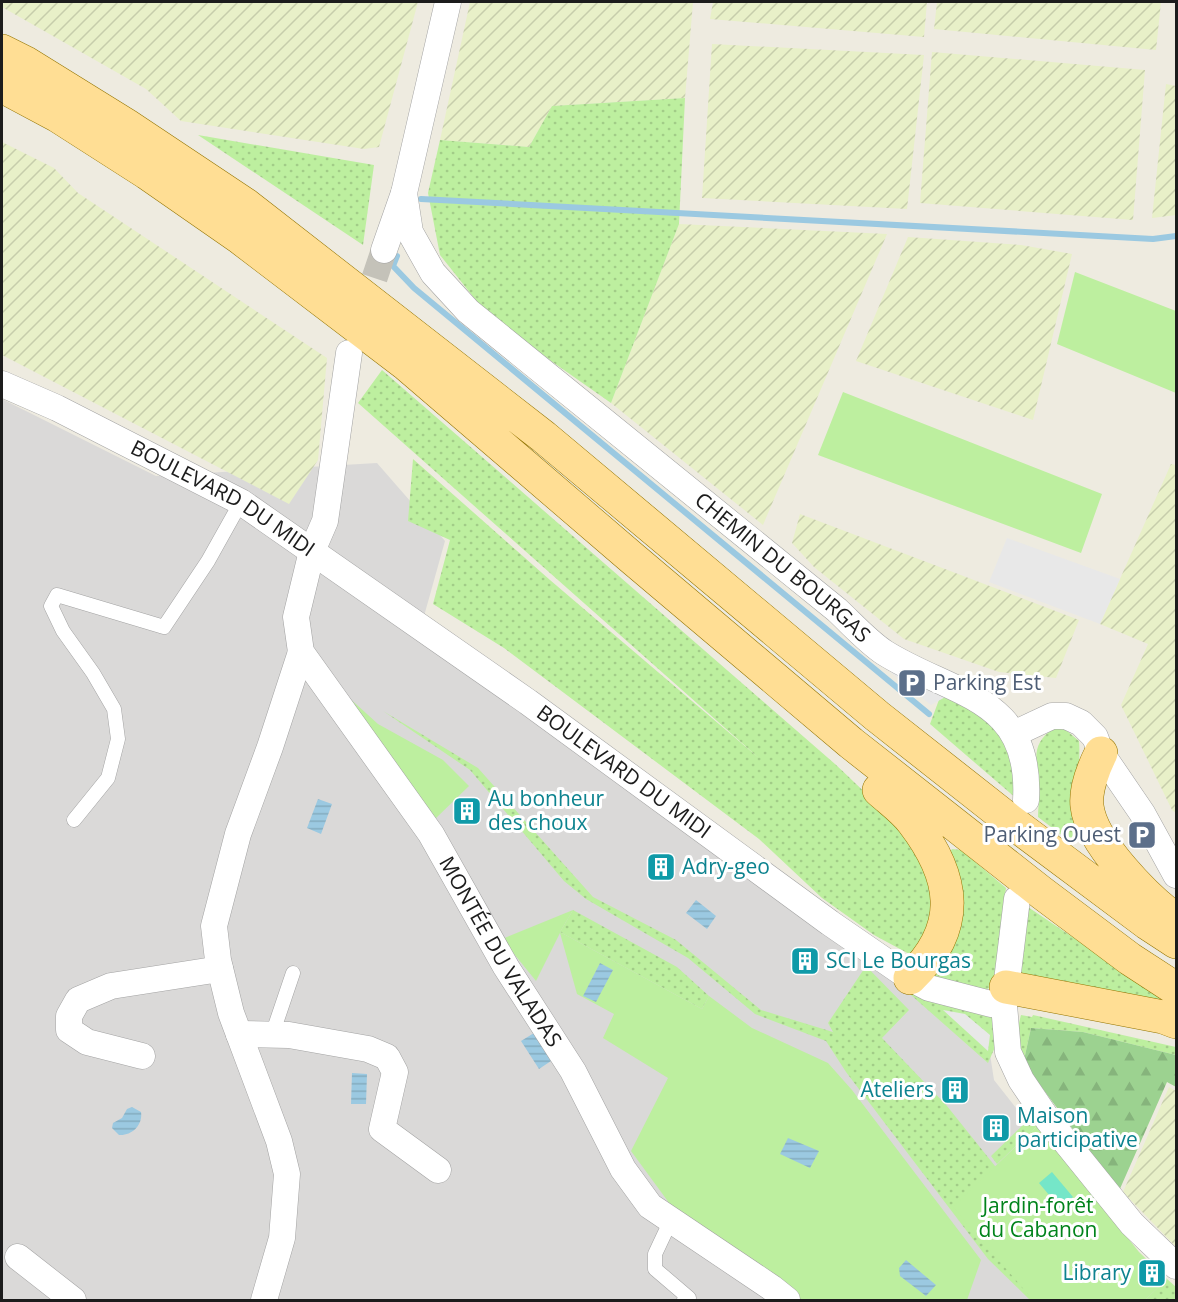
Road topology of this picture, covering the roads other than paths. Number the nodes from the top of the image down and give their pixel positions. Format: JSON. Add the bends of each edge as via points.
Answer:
{"nodes":[{"id":1,"x":448,"y":2,"type":"edge"},
{"id":2,"x":2,"y":51,"type":"edge"},
{"id":3,"x":2,"y":86,"type":"edge"},
{"id":4,"x":404,"y":193,"type":"junction"},
{"id":5,"x":384,"y":250,"type":"tunnel mouth"},
{"id":6,"x":349,"y":353,"type":"dead end"},
{"id":7,"x":2,"y":384,"type":"edge"},
{"id":8,"x":241,"y":502,"type":"junction"},
{"id":9,"x":312,"y":551,"type":"junction"},
{"id":10,"x":301,"y":652,"type":"junction"},
{"id":11,"x":1015,"y":736,"type":"junction"},
{"id":12,"x":851,"y":743,"type":"junction"},
{"id":13,"x":1101,"y":753,"type":"junction"},
{"id":14,"x":1026,"y":800,"type":"dead end"},
{"id":15,"x":74,"y":820,"type":"dead end"},
{"id":16,"x":1176,"y":875,"type":"edge"},
{"id":17,"x":1017,"y":899,"type":"dead end"},
{"id":18,"x":1176,"y":920,"type":"edge"},
{"id":19,"x":1176,"y":942,"type":"edge"},
{"id":20,"x":220,"y":969,"type":"junction"},
{"id":21,"x":293,"y":973,"type":"dead end"},
{"id":22,"x":910,"y":978,"type":"junction"},
{"id":23,"x":1176,"y":989,"type":"edge"},
{"id":24,"x":1005,"y":996,"type":"junction"},
{"id":25,"x":1176,"y":1022,"type":"edge"},
{"id":26,"x":239,"y":1034,"type":"junction"},
{"id":27,"x":272,"y":1035,"type":"junction"},
{"id":28,"x":142,"y":1056,"type":"dead end"},
{"id":29,"x":438,"y":1170,"type":"dead end"},
{"id":30,"x":671,"y":1220,"type":"junction"},
{"id":31,"x":18,"y":1257,"type":"dead end"},
{"id":32,"x":1176,"y":1266,"type":"edge"},
{"id":33,"x":73,"y":1300,"type":"edge"},
{"id":34,"x":264,"y":1300,"type":"edge"},
{"id":35,"x":684,"y":1300,"type":"edge"},
{"id":36,"x":787,"y":1300,"type":"edge"}],
"edges":[{"from":1,"to":4,"type":"street"},
{"from":2,"to":19,"type":"main road","via":[[126,125],[246,205],[544,437],[887,724]]},
{"from":3,"to":12,"type":"main road","via":[[58,116],[147,173],[239,237],[407,365]]},
{"from":4,"to":5,"type":"street"},
{"from":4,"to":11,"type":"street","name":"CHEMIN DU BOURGAS","via":[[410,232],[433,273],[468,310],[837,610],[883,652],[981,700]]},
{"from":6,"to":9,"type":"street","name":"MONTÉE DU VALADAS","via":[[325,521]]},
{"from":7,"to":8,"type":"street","name":"BOULEVARD DU MIDI"},
{"from":8,"to":9,"type":"street","name":"BOULEVARD DU MIDI"},
{"from":8,"to":15,"type":"lane","via":[[164,627],[57,595],[51,606],[114,709],[118,739],[108,778]]},
{"from":9,"to":10,"type":"street","name":"MONTÉE DU VALADAS","via":[[297,617]]},
{"from":9,"to":22,"type":"street","name":"BOULEVARD DU MIDI"},
{"from":10,"to":20,"type":"street","via":[[238,834],[214,926]]},
{"from":10,"to":30,"type":"street","name":"MONTÉE DU VALADAS","via":[[431,834],[506,968],[573,1071],[623,1169],[650,1206]]},
{"from":11,"to":13,"type":"street","via":[[1052,716],[1066,716],[1082,723]]},
{"from":11,"to":14,"type":"street","via":[[1024,756]]},
{"from":12,"to":22,"type":"main road","via":[[867,779],[912,820],[937,858],[947,885],[942,934],[922,967]]},
{"from":12,"to":23,"type":"main road","via":[[1130,959]]},
{"from":13,"to":16,"type":"street","via":[[1142,813]]},
{"from":13,"to":18,"type":"main road","via":[[1093,771],[1087,805],[1093,826],[1106,849],[1133,881]]},
{"from":17,"to":24,"type":"street"},
{"from":20,"to":26,"type":"street"},
{"from":20,"to":28,"type":"street","via":[[111,986],[78,1000],[69,1016],[69,1030],[87,1042]]},
{"from":21,"to":27,"type":"lane"},
{"from":22,"to":24,"type":"street","name":"BOULEVARD DU MIDI","via":[[929,988],[991,1004]]},
{"from":24,"to":25,"type":"main road"},
{"from":24,"to":32,"type":"street","via":[[1008,1052],[1023,1083],[1132,1224]]},
{"from":26,"to":27,"type":"street"},
{"from":26,"to":34,"type":"street","via":[[279,1141],[286,1174],[282,1238]]},
{"from":27,"to":29,"type":"street","via":[[368,1049],[387,1057],[395,1072],[382,1129]]},
{"from":30,"to":35,"type":"lane","via":[[655,1254],[655,1269],[689,1298]]},
{"from":30,"to":36,"type":"street","name":"MONTÉE DU VALADAS"},
{"from":31,"to":33,"type":"street"}]}
